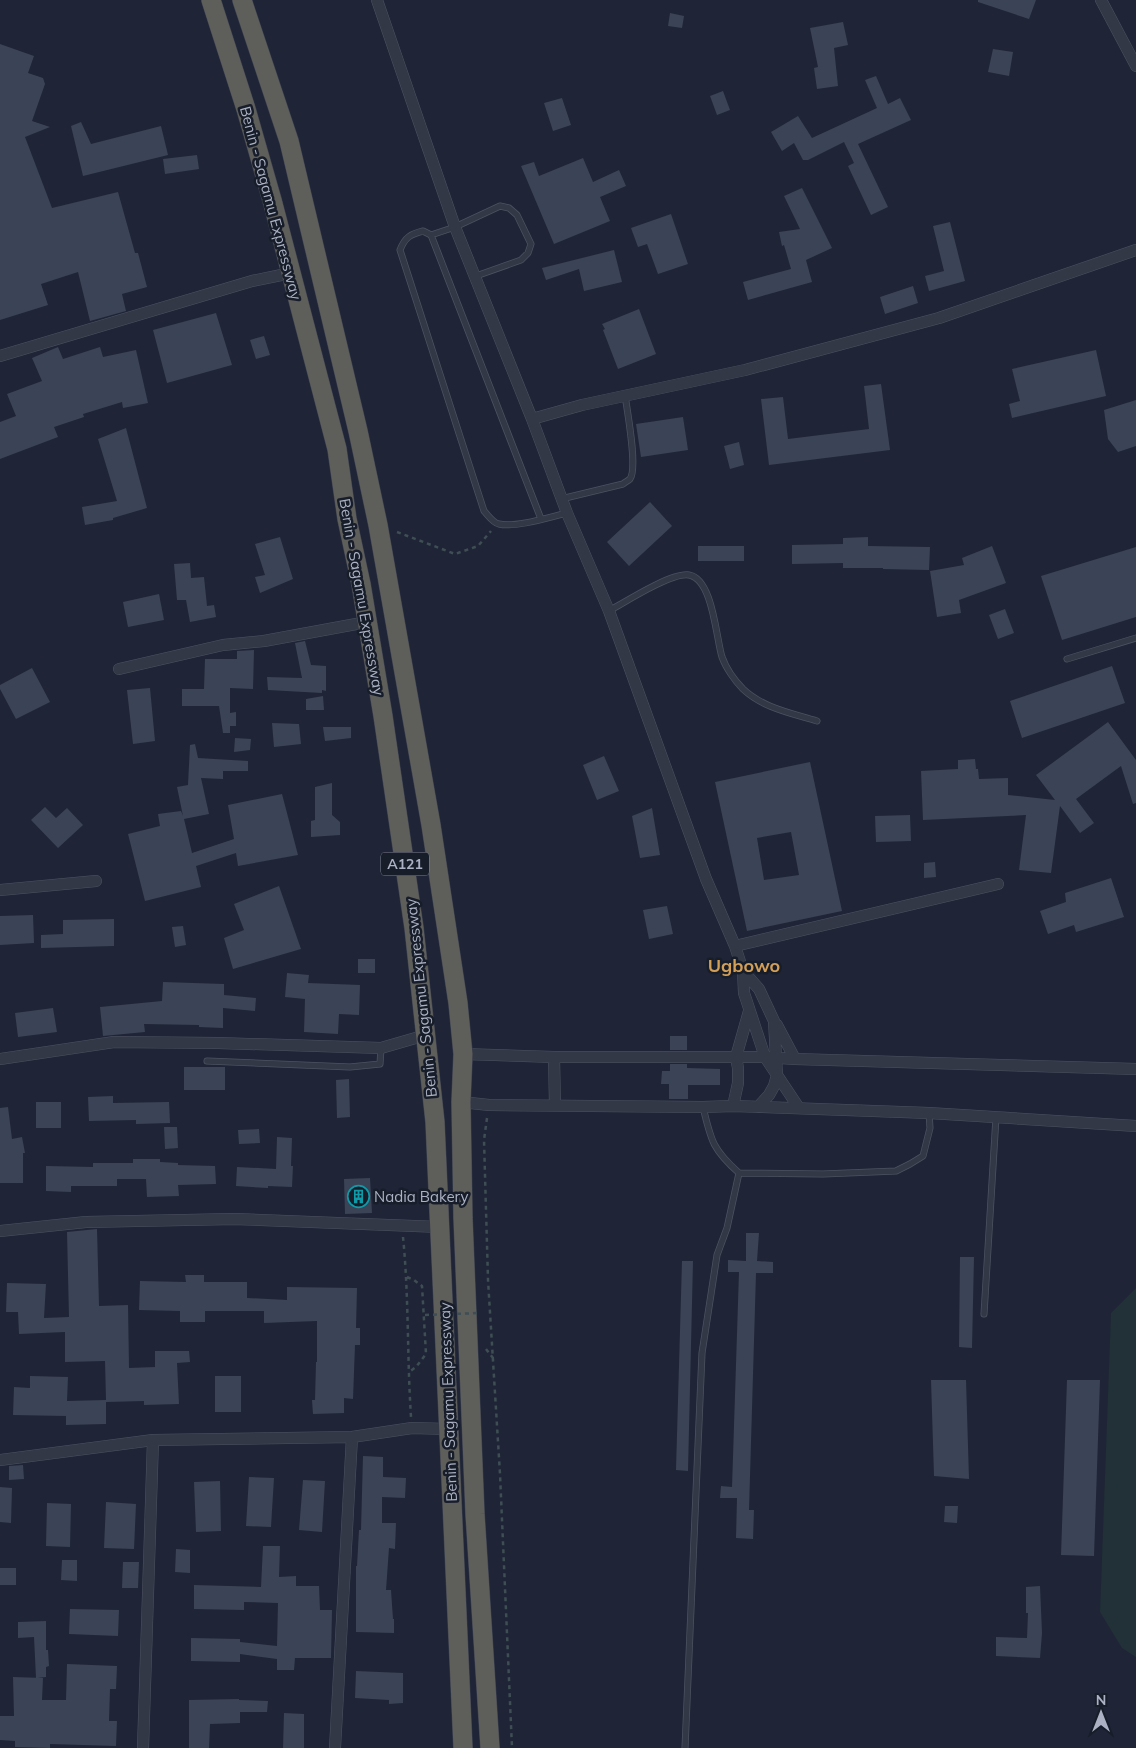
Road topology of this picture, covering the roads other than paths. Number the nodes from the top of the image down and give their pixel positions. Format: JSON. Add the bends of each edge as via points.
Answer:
{"nodes":[{"id":1,"x":211,"y":0,"type":"edge"},
{"id":2,"x":242,"y":0,"type":"edge"},
{"id":3,"x":377,"y":0,"type":"edge"},
{"id":4,"x":1101,"y":0,"type":"edge"},
{"id":5,"x":1136,"y":66,"type":"edge"},
{"id":6,"x":300,"y":191,"type":"junction"},
{"id":7,"x":272,"y":200,"type":"junction"},
{"id":8,"x":456,"y":228,"type":"junction"},
{"id":9,"x":431,"y":235,"type":"junction"},
{"id":10,"x":1136,"y":250,"type":"edge"},
{"id":11,"x":291,"y":273,"type":"junction"},
{"id":12,"x":476,"y":276,"type":"junction"},
{"id":13,"x":0,"y":356,"type":"edge"},
{"id":14,"x":625,"y":395,"type":"junction"},
{"id":15,"x":532,"y":419,"type":"junction"},
{"id":16,"x":561,"y":499,"type":"junction"},
{"id":17,"x":567,"y":513,"type":"junction"},
{"id":18,"x":541,"y":519,"type":"junction"},
{"id":19,"x":609,"y":611,"type":"junction"},
{"id":20,"x":368,"y":622,"type":"junction"},
{"id":21,"x":1136,"y":638,"type":"edge"},
{"id":22,"x":1067,"y":659,"type":"dead end"},
{"id":23,"x":119,"y":669,"type":"dead end"},
{"id":24,"x":816,"y":721,"type":"dead end"},
{"id":25,"x":96,"y":881,"type":"dead end"},
{"id":26,"x":998,"y":884,"type":"dead end"},
{"id":27,"x":0,"y":890,"type":"edge"},
{"id":28,"x":735,"y":946,"type":"junction"},
{"id":29,"x":743,"y":971,"type":"junction"},
{"id":30,"x":749,"y":1011,"type":"junction"},
{"id":31,"x":774,"y":1021,"type":"junction"},
{"id":32,"x":426,"y":1035,"type":"junction"},
{"id":33,"x":380,"y":1048,"type":"junction"},
{"id":34,"x":462,"y":1054,"type":"junction"},
{"id":35,"x":736,"y":1057,"type":"junction"},
{"id":36,"x":765,"y":1057,"type":"junction"},
{"id":37,"x":777,"y":1057,"type":"junction"},
{"id":38,"x":554,"y":1058,"type":"junction"},
{"id":39,"x":0,"y":1059,"type":"edge"},
{"id":40,"x":795,"y":1059,"type":"junction"},
{"id":41,"x":206,"y":1061,"type":"dead end"},
{"id":42,"x":1136,"y":1069,"type":"edge"},
{"id":43,"x":777,"y":1074,"type":"junction"},
{"id":44,"x":461,"y":1102,"type":"junction"},
{"id":45,"x":554,"y":1105,"type":"junction"},
{"id":46,"x":733,"y":1106,"type":"junction"},
{"id":47,"x":704,"y":1107,"type":"junction"},
{"id":48,"x":758,"y":1107,"type":"junction"},
{"id":49,"x":799,"y":1108,"type":"junction"},
{"id":50,"x":929,"y":1113,"type":"junction"},
{"id":51,"x":996,"y":1117,"type":"junction"},
{"id":52,"x":1136,"y":1126,"type":"edge"},
{"id":53,"x":738,"y":1173,"type":"junction"},
{"id":54,"x":440,"y":1227,"type":"junction"},
{"id":55,"x":0,"y":1231,"type":"edge"},
{"id":56,"x":984,"y":1314,"type":"dead end"},
{"id":57,"x":449,"y":1429,"type":"junction"},
{"id":58,"x":352,"y":1437,"type":"junction"},
{"id":59,"x":153,"y":1440,"type":"junction"},
{"id":60,"x":0,"y":1460,"type":"edge"},
{"id":61,"x":143,"y":1748,"type":"edge"},
{"id":62,"x":335,"y":1748,"type":"edge"},
{"id":63,"x":463,"y":1748,"type":"edge"},
{"id":64,"x":490,"y":1748,"type":"edge"},
{"id":65,"x":685,"y":1748,"type":"edge"}],
"edges":[{"from":1,"to":7,"type":"highway","name":"Benin - Sagamu Expressway","number":"A121"},
{"from":2,"to":6,"type":"highway","number":"A121","via":[[288,141]]},
{"from":3,"to":8,"type":"street"},
{"from":4,"to":5,"type":"street"},
{"from":6,"to":7,"type":"highway"},
{"from":6,"to":34,"type":"highway","number":"A121","via":[[378,525],[431,825],[458,1003]]},
{"from":7,"to":11,"type":"highway","name":"Benin - Sagamu Expressway","number":"A121"},
{"from":8,"to":9,"type":"lane"},
{"from":8,"to":12,"type":"street"},
{"from":8,"to":12,"type":"lane","via":[[500,206],[517,215],[531,244],[521,260]]},
{"from":9,"to":18,"type":"lane"},
{"from":9,"to":18,"type":"lane","via":[[423,231],[411,234],[400,250],[484,511],[497,524],[511,525]]},
{"from":10,"to":14,"type":"street","via":[[939,318],[745,370]]},
{"from":11,"to":13,"type":"street","via":[[252,281]]},
{"from":11,"to":20,"type":"highway","name":"Benin - Sagamu Expressway","number":"A121","via":[[337,450]]},
{"from":12,"to":15,"type":"street"},
{"from":14,"to":15,"type":"street"},
{"from":14,"to":16,"type":"lane","via":[[633,454],[630,479],[623,484]]},
{"from":15,"to":16,"type":"street"},
{"from":16,"to":17,"type":"street"},
{"from":17,"to":18,"type":"lane"},
{"from":17,"to":19,"type":"street"},
{"from":19,"to":24,"type":"lane","via":[[675,576],[689,575],[697,579],[709,598],[722,658],[744,689],[770,707]]},
{"from":19,"to":28,"type":"street","via":[[706,879]]},
{"from":20,"to":23,"type":"street","via":[[223,645]]},
{"from":20,"to":32,"type":"highway","name":"Benin - Sagamu Expressway","number":"A121","via":[[414,928]]},
{"from":21,"to":22,"type":"lane"},
{"from":25,"to":27,"type":"street"},
{"from":26,"to":28,"type":"street"},
{"from":28,"to":29,"type":"street"},
{"from":29,"to":30,"type":"street"},
{"from":29,"to":31,"type":"street","via":[[759,989]]},
{"from":30,"to":35,"type":"street"},
{"from":30,"to":36,"type":"street"},
{"from":31,"to":37,"type":"street"},
{"from":31,"to":40,"type":"street"},
{"from":32,"to":33,"type":"street"},
{"from":32,"to":54,"type":"highway","name":"Benin - Sagamu Expressway","number":"A121","via":[[435,1122]]},
{"from":33,"to":39,"type":"street","via":[[114,1042]]},
{"from":33,"to":41,"type":"lane","via":[[380,1064],[350,1067]]},
{"from":34,"to":38,"type":"street"},
{"from":34,"to":44,"type":"highway","number":"A121"},
{"from":35,"to":36,"type":"street"},
{"from":35,"to":38,"type":"street"},
{"from":35,"to":46,"type":"street","via":[[738,1082]]},
{"from":36,"to":37,"type":"street"},
{"from":36,"to":43,"type":"street"},
{"from":37,"to":40,"type":"street"},
{"from":37,"to":43,"type":"street"},
{"from":38,"to":45,"type":"street"},
{"from":40,"to":42,"type":"street"},
{"from":43,"to":48,"type":"street","via":[[769,1095]]},
{"from":43,"to":49,"type":"street"},
{"from":44,"to":45,"type":"street"},
{"from":44,"to":64,"type":"highway","number":"A121","via":[[462,1218],[475,1514]]},
{"from":45,"to":47,"type":"street"},
{"from":46,"to":47,"type":"street"},
{"from":46,"to":48,"type":"street"},
{"from":47,"to":53,"type":"lane","via":[[712,1140],[722,1158]]},
{"from":48,"to":49,"type":"street"},
{"from":49,"to":50,"type":"street"},
{"from":50,"to":51,"type":"street"},
{"from":50,"to":53,"type":"lane","via":[[930,1128],[922,1156],[896,1171]]},
{"from":51,"to":52,"type":"street"},
{"from":51,"to":56,"type":"lane"},
{"from":53,"to":65,"type":"lane","via":[[727,1228],[717,1255],[702,1353]]},
{"from":54,"to":55,"type":"street","via":[[224,1219],[86,1222]]},
{"from":54,"to":57,"type":"highway","name":"Benin - Sagamu Expressway","number":"A121"},
{"from":57,"to":58,"type":"street","via":[[412,1428]]},
{"from":57,"to":63,"type":"highway","name":"Benin - Sagamu Expressway","number":"A121"},
{"from":58,"to":59,"type":"street"},
{"from":58,"to":62,"type":"street"},
{"from":59,"to":60,"type":"street"},
{"from":59,"to":61,"type":"street"}]}
